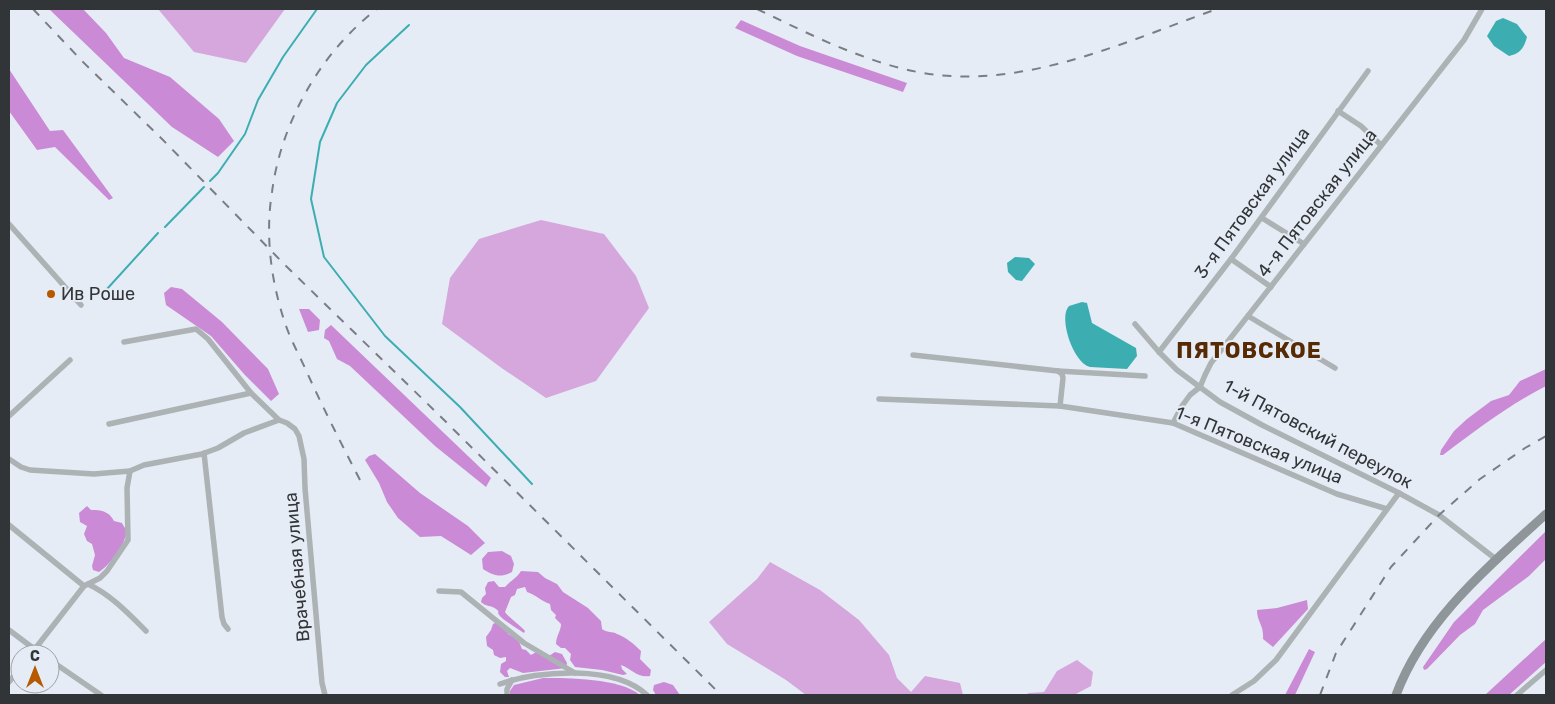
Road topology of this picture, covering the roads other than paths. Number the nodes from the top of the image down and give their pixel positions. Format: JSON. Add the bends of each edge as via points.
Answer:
{"nodes":[{"id":1,"x":1482,"y":9,"type":"edge"},
{"id":2,"x":1368,"y":71,"type":"dead end"},
{"id":3,"x":1338,"y":111,"type":"junction"},
{"id":4,"x":1381,"y":145,"type":"junction"},
{"id":5,"x":1262,"y":218,"type":"junction"},
{"id":6,"x":9,"y":224,"type":"edge"},
{"id":7,"x":1304,"y":244,"type":"junction"},
{"id":8,"x":1231,"y":259,"type":"junction"},
{"id":9,"x":1271,"y":287,"type":"junction"},
{"id":10,"x":81,"y":306,"type":"dead end"},
{"id":11,"x":1248,"y":316,"type":"junction"},
{"id":12,"x":1136,"y":324,"type":"dead end"},
{"id":13,"x":124,"y":342,"type":"dead end"},
{"id":14,"x":1159,"y":352,"type":"junction"},
{"id":15,"x":913,"y":355,"type":"dead end"},
{"id":16,"x":70,"y":360,"type":"dead end"},
{"id":17,"x":1335,"y":368,"type":"dead end"},
{"id":18,"x":1058,"y":371,"type":"junction"},
{"id":19,"x":1145,"y":376,"type":"dead end"},
{"id":20,"x":1200,"y":387,"type":"junction"},
{"id":21,"x":251,"y":393,"type":"junction"},
{"id":22,"x":879,"y":399,"type":"dead end"},
{"id":23,"x":1060,"y":406,"type":"junction"},
{"id":24,"x":9,"y":416,"type":"edge"},
{"id":25,"x":279,"y":420,"type":"junction"},
{"id":26,"x":1174,"y":423,"type":"junction"},
{"id":27,"x":109,"y":424,"type":"dead end"},
{"id":28,"x":204,"y":454,"type":"junction"},
{"id":29,"x":9,"y":458,"type":"edge"},
{"id":30,"x":130,"y":471,"type":"junction"},
{"id":31,"x":1399,"y":493,"type":"junction"},
{"id":32,"x":1387,"y":509,"type":"junction"},
{"id":33,"x":1546,"y":514,"type":"edge"},
{"id":34,"x":9,"y":525,"type":"edge"},
{"id":35,"x":1497,"y":560,"type":"junction"},
{"id":36,"x":86,"y":585,"type":"junction"},
{"id":37,"x":439,"y":591,"type":"dead end"},
{"id":38,"x":228,"y":629,"type":"dead end"},
{"id":39,"x":9,"y":630,"type":"edge"},
{"id":40,"x":146,"y":631,"type":"dead end"},
{"id":41,"x":24,"y":644,"type":"edge"},
{"id":42,"x":39,"y":644,"type":"edge"},
{"id":43,"x":60,"y":667,"type":"edge"},
{"id":44,"x":1546,"y":670,"type":"edge"},
{"id":45,"x":575,"y":673,"type":"junction"},
{"id":46,"x":512,"y":680,"type":"junction"},
{"id":47,"x":500,"y":684,"type":"dead end"},
{"id":48,"x":100,"y":695,"type":"edge"},
{"id":49,"x":325,"y":695,"type":"edge"},
{"id":50,"x":507,"y":695,"type":"edge"},
{"id":51,"x":648,"y":695,"type":"edge"},
{"id":52,"x":1232,"y":695,"type":"edge"},
{"id":53,"x":1396,"y":695,"type":"edge"},
{"id":54,"x":1517,"y":695,"type":"edge"}],
"edges":[{"from":1,"to":4,"type":"street","name":"4-я Пятовская улица","via":[[1464,40]]},
{"from":2,"to":3,"type":"street","name":"3-я Пятовская улица"},
{"from":3,"to":4,"type":"street"},
{"from":3,"to":5,"type":"street","name":"3-я Пятовская улица"},
{"from":4,"to":7,"type":"street","name":"4-я Пятовская улица"},
{"from":5,"to":7,"type":"street"},
{"from":5,"to":8,"type":"street","name":"3-я Пятовская улица"},
{"from":6,"to":10,"type":"street"},
{"from":7,"to":9,"type":"street","name":"4-я Пятовская улица"},
{"from":8,"to":9,"type":"street"},
{"from":8,"to":14,"type":"street","name":"3-я Пятовская улица"},
{"from":9,"to":11,"type":"street","name":"4-я Пятовская улица"},
{"from":11,"to":17,"type":"street"},
{"from":11,"to":20,"type":"street","name":"4-я Пятовская улица","via":[[1211,363]]},
{"from":12,"to":14,"type":"street","name":"1-й Пятовский переулок"},
{"from":13,"to":21,"type":"street","via":[[196,329],[208,339]]},
{"from":14,"to":20,"type":"street","name":"1-й Пятовский переулок"},
{"from":15,"to":18,"type":"street"},
{"from":16,"to":24,"type":"street"},
{"from":18,"to":19,"type":"street"},
{"from":18,"to":23,"type":"street","via":[[1063,378]]},
{"from":20,"to":26,"type":"street","name":"4-я Пятовская улица","via":[[1182,406]]},
{"from":20,"to":31,"type":"street","name":"1-й Пятовский переулок","via":[[1262,425]]},
{"from":21,"to":25,"type":"street"},
{"from":21,"to":27,"type":"street"},
{"from":22,"to":23,"type":"street","name":"1-я Пятовская улица"},
{"from":23,"to":26,"type":"street","name":"1-я Пятовская улица"},
{"from":25,"to":28,"type":"street","via":[[244,433]]},
{"from":25,"to":49,"type":"street","name":"Врачебная улица","via":[[295,429],[300,436]]},
{"from":26,"to":32,"type":"street","name":"1-я Пятовская улица","via":[[1337,494]]},
{"from":28,"to":30,"type":"street","via":[[144,465]]},
{"from":28,"to":38,"type":"street","via":[[222,617]]},
{"from":29,"to":30,"type":"street","via":[[30,470],[94,474]]},
{"from":30,"to":36,"type":"street","via":[[127,488],[128,540],[100,578]]},
{"from":31,"to":32,"type":"street"},
{"from":31,"to":35,"type":"street","name":"1-й Пятовский переулок","via":[[1439,515]]},
{"from":32,"to":52,"type":"street","via":[[1276,660],[1254,681]]},
{"from":33,"to":35,"type":"street"},
{"from":34,"to":36,"type":"street"},
{"from":35,"to":53,"type":"street","via":[[1442,615],[1413,659]]},
{"from":36,"to":40,"type":"street","via":[[103,592]]},
{"from":36,"to":42,"type":"street"},
{"from":37,"to":45,"type":"street","via":[[461,592],[524,643]]},
{"from":39,"to":41,"type":"street"},
{"from":43,"to":48,"type":"street"},
{"from":44,"to":54,"type":"street"},
{"from":45,"to":46,"type":"street"},
{"from":45,"to":51,"type":"street","via":[[625,682]]},
{"from":46,"to":47,"type":"street"},
{"from":46,"to":50,"type":"street"}]}
